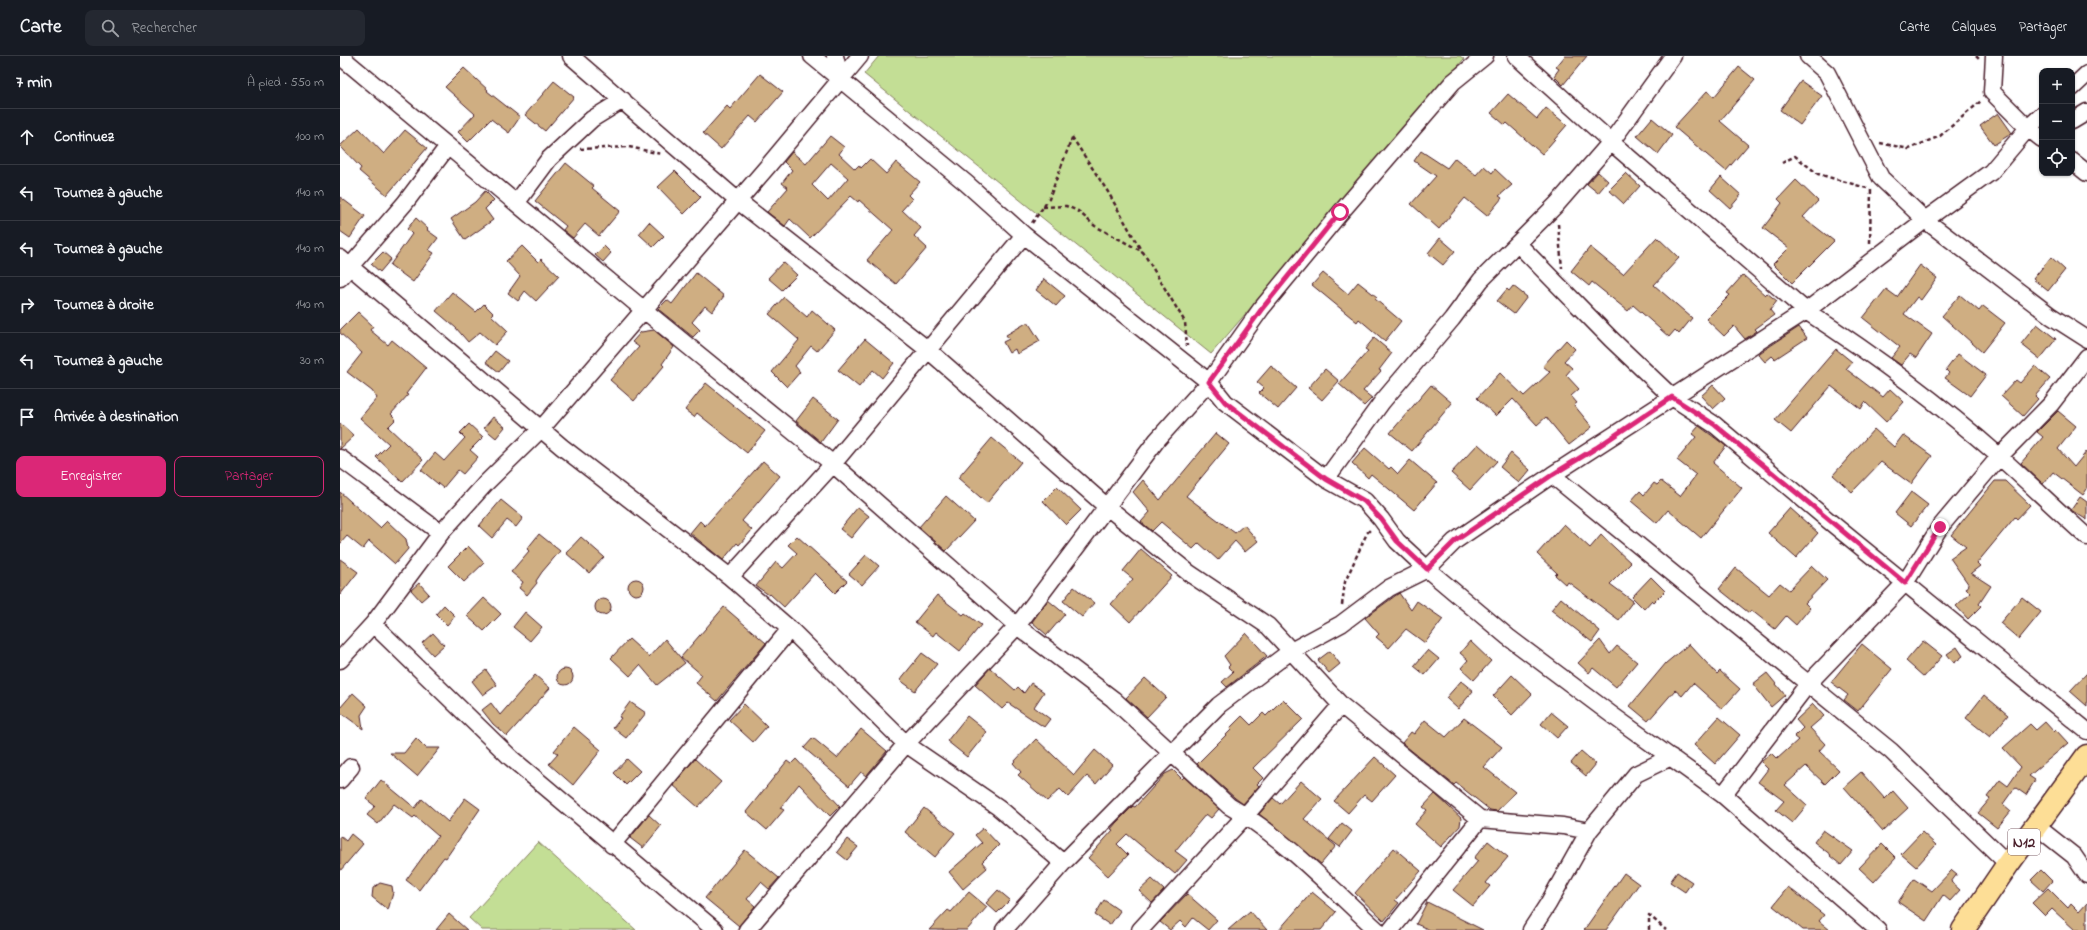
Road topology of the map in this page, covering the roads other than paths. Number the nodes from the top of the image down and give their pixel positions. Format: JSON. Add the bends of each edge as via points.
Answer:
{"nodes":[{"id":1,"x":340,"y":56,"type":"edge"},
{"id":2,"x":571,"y":56,"type":"edge"},
{"id":3,"x":812,"y":56,"type":"edge"},
{"id":4,"x":835,"y":56,"type":"edge"},
{"id":5,"x":860,"y":56,"type":"edge"},
{"id":6,"x":1485,"y":56,"type":"edge"},
{"id":7,"x":1516,"y":56,"type":"edge"},
{"id":8,"x":1673,"y":56,"type":"edge"},
{"id":9,"x":1808,"y":56,"type":"edge"},
{"id":10,"x":1994,"y":56,"type":"edge"},
{"id":11,"x":2087,"y":74,"type":"edge"},
{"id":12,"x":841,"y":81,"type":"junction"},
{"id":13,"x":2075,"y":85,"type":"edge"},
{"id":14,"x":623,"y":100,"type":"junction"},
{"id":15,"x":2087,"y":112,"type":"edge"},
{"id":16,"x":2039,"y":118,"type":"edge"},
{"id":17,"x":2075,"y":119,"type":"edge"},
{"id":18,"x":2028,"y":128,"type":"junction"},
{"id":19,"x":2039,"y":136,"type":"edge"},
{"id":20,"x":1611,"y":142,"type":"junction"},
{"id":21,"x":448,"y":146,"type":"junction"},
{"id":22,"x":2075,"y":163,"type":"edge"},
{"id":23,"x":2087,"y":173,"type":"edge"},
{"id":24,"x":738,"y":201,"type":"junction"},
{"id":25,"x":517,"y":202,"type":"junction"},
{"id":26,"x":1926,"y":220,"type":"junction"},
{"id":27,"x":1024,"y":235,"type":"junction"},
{"id":28,"x":1518,"y":244,"type":"junction"},
{"id":29,"x":343,"y":267,"type":"edge"},
{"id":30,"x":644,"y":310,"type":"junction"},
{"id":31,"x":1806,"y":311,"type":"junction"},
{"id":32,"x":2087,"y":339,"type":"edge"},
{"id":33,"x":927,"y":349,"type":"junction"},
{"id":34,"x":2087,"y":357,"type":"edge"},
{"id":35,"x":1209,"y":382,"type":"junction"},
{"id":36,"x":1672,"y":397,"type":"junction"},
{"id":37,"x":541,"y":429,"type":"junction"},
{"id":38,"x":2000,"y":457,"type":"junction"},
{"id":39,"x":340,"y":458,"type":"edge"},
{"id":40,"x":833,"y":464,"type":"junction"},
{"id":41,"x":1552,"y":475,"type":"junction"},
{"id":42,"x":1326,"y":479,"type":"junction"},
{"id":43,"x":1106,"y":506,"type":"junction"},
{"id":44,"x":440,"y":533,"type":"junction"},
{"id":45,"x":2087,"y":537,"type":"edge"},
{"id":46,"x":1427,"y":569,"type":"junction"},
{"id":47,"x":730,"y":577,"type":"junction"},
{"id":48,"x":1905,"y":583,"type":"junction"},
{"id":49,"x":373,"y":624,"type":"junction"},
{"id":50,"x":1017,"y":626,"type":"junction"},
{"id":51,"x":790,"y":629,"type":"junction"},
{"id":52,"x":1291,"y":651,"type":"junction"},
{"id":53,"x":340,"y":660,"type":"edge"},
{"id":54,"x":1808,"y":684,"type":"junction"},
{"id":55,"x":1341,"y":705,"type":"junction"},
{"id":56,"x":2087,"y":731,"type":"edge"},
{"id":57,"x":906,"y":744,"type":"junction"},
{"id":58,"x":1171,"y":753,"type":"junction"},
{"id":59,"x":2087,"y":756,"type":"edge"},
{"id":60,"x":1671,"y":757,"type":"junction"},
{"id":61,"x":351,"y":767,"type":"dead end"},
{"id":62,"x":340,"y":780,"type":"edge"},
{"id":63,"x":1723,"y":795,"type":"junction"},
{"id":64,"x":1246,"y":815,"type":"junction"},
{"id":65,"x":1480,"y":819,"type":"junction"},
{"id":66,"x":2036,"y":826,"type":"junction"},
{"id":67,"x":1589,"y":831,"type":"junction"},
{"id":68,"x":612,"y":845,"type":"junction"},
{"id":69,"x":2081,"y":856,"type":"edge"},
{"id":70,"x":1063,"y":863,"type":"junction"},
{"id":71,"x":2008,"y":864,"type":"junction"},
{"id":72,"x":2087,"y":875,"type":"edge"},
{"id":73,"x":714,"y":930,"type":"edge"},
{"id":74,"x":747,"y":930,"type":"edge"},
{"id":75,"x":1004,"y":930,"type":"edge"},
{"id":76,"x":1140,"y":930,"type":"edge"},
{"id":77,"x":1377,"y":930,"type":"edge"},
{"id":78,"x":1391,"y":930,"type":"edge"},
{"id":79,"x":1531,"y":930,"type":"edge"},
{"id":80,"x":1878,"y":930,"type":"edge"},
{"id":81,"x":1963,"y":930,"type":"edge"}],
"edges":[{"from":1,"to":21,"type":"street"},
{"from":2,"to":14,"type":"street"},
{"from":3,"to":12,"type":"street"},
{"from":4,"to":12,"type":"street"},
{"from":5,"to":12,"type":"street"},
{"from":6,"to":35,"type":"street","via":[[1453,82],[1340,212],[1261,310]]},
{"from":7,"to":20,"type":"street"},
{"from":8,"to":20,"type":"street"},
{"from":9,"to":26,"type":"street","via":[[1827,73],[1863,140],[1876,184]]},
{"from":10,"to":18,"type":"street","via":[[1992,92]]},
{"from":11,"to":13,"type":"street"},
{"from":12,"to":24,"type":"street"},
{"from":12,"to":27,"type":"street","via":[[966,183]]},
{"from":14,"to":24,"type":"street"},
{"from":14,"to":25,"type":"street","via":[[592,119],[558,150]]},
{"from":15,"to":17,"type":"street"},
{"from":16,"to":18,"type":"street"},
{"from":18,"to":19,"type":"street"},
{"from":18,"to":26,"type":"street","via":[[1992,172]]},
{"from":20,"to":28,"type":"street"},
{"from":20,"to":31,"type":"street"},
{"from":21,"to":25,"type":"street"},
{"from":21,"to":29,"type":"street","via":[[405,203]]},
{"from":22,"to":23,"type":"street"},
{"from":24,"to":30,"type":"street"},
{"from":24,"to":33,"type":"street"},
{"from":25,"to":30,"type":"street"},
{"from":26,"to":31,"type":"street"},
{"from":26,"to":32,"type":"street","via":[[2051,316]]},
{"from":27,"to":33,"type":"street"},
{"from":27,"to":35,"type":"street"},
{"from":28,"to":36,"type":"street"},
{"from":28,"to":42,"type":"street","via":[[1481,280],[1452,319],[1382,402]]},
{"from":29,"to":37,"type":"street"},
{"from":30,"to":37,"type":"street"},
{"from":30,"to":40,"type":"street"},
{"from":31,"to":36,"type":"street"},
{"from":31,"to":38,"type":"street","via":[[1923,395]]},
{"from":33,"to":40,"type":"street"},
{"from":33,"to":43,"type":"street"},
{"from":34,"to":38,"type":"street","via":[[2051,404]]},
{"from":35,"to":42,"type":"street","via":[[1225,402]]},
{"from":35,"to":43,"type":"street","via":[[1156,440]]},
{"from":36,"to":41,"type":"street"},
{"from":36,"to":48,"type":"street","via":[[1715,425]]},
{"from":37,"to":44,"type":"street"},
{"from":37,"to":47,"type":"street"},
{"from":38,"to":45,"type":"street"},
{"from":38,"to":48,"type":"street","via":[[1940,527]]},
{"from":39,"to":44,"type":"street"},
{"from":40,"to":47,"type":"street"},
{"from":40,"to":50,"type":"street"},
{"from":41,"to":46,"type":"street","via":[[1455,541]]},
{"from":41,"to":54,"type":"street"},
{"from":42,"to":46,"type":"street","via":[[1364,501],[1397,541]]},
{"from":43,"to":50,"type":"street"},
{"from":43,"to":52,"type":"street","via":[[1189,573],[1268,626]]},
{"from":44,"to":49,"type":"street"},
{"from":46,"to":52,"type":"street","via":[[1389,588],[1340,624]]},
{"from":46,"to":60,"type":"street","via":[[1508,637]]},
{"from":47,"to":51,"type":"street"},
{"from":48,"to":54,"type":"street"},
{"from":48,"to":56,"type":"street"},
{"from":49,"to":53,"type":"street"},
{"from":49,"to":68,"type":"street","via":[[511,758]]},
{"from":50,"to":57,"type":"street"},
{"from":50,"to":58,"type":"street","via":[[1113,699]]},
{"from":51,"to":57,"type":"street"},
{"from":51,"to":68,"type":"street"},
{"from":52,"to":55,"type":"street"},
{"from":52,"to":58,"type":"street","via":[[1219,705]]},
{"from":54,"to":63,"type":"street"},
{"from":54,"to":71,"type":"street","via":[[1891,751]]},
{"from":55,"to":64,"type":"street"},
{"from":55,"to":65,"type":"street"},
{"from":57,"to":70,"type":"street","via":[[998,807]]},
{"from":57,"to":74,"type":"street"},
{"from":58,"to":64,"type":"street","via":[[1229,806]]},
{"from":58,"to":70,"type":"street"},
{"from":59,"to":66,"type":"main road","number":"N12"},
{"from":60,"to":63,"type":"street"},
{"from":60,"to":67,"type":"street","via":[[1636,774]]},
{"from":61,"to":62,"type":"street"},
{"from":63,"to":80,"type":"street"},
{"from":64,"to":76,"type":"street"},
{"from":64,"to":77,"type":"street","via":[[1288,849]]},
{"from":65,"to":67,"type":"street","via":[[1563,826]]},
{"from":65,"to":78,"type":"street"},
{"from":66,"to":69,"type":"street"},
{"from":66,"to":71,"type":"main road","number":"N12"},
{"from":67,"to":79,"type":"street"},
{"from":68,"to":73,"type":"street"},
{"from":69,"to":72,"type":"street"},
{"from":70,"to":75,"type":"street"},
{"from":71,"to":81,"type":"main road","number":"N12"}]}
